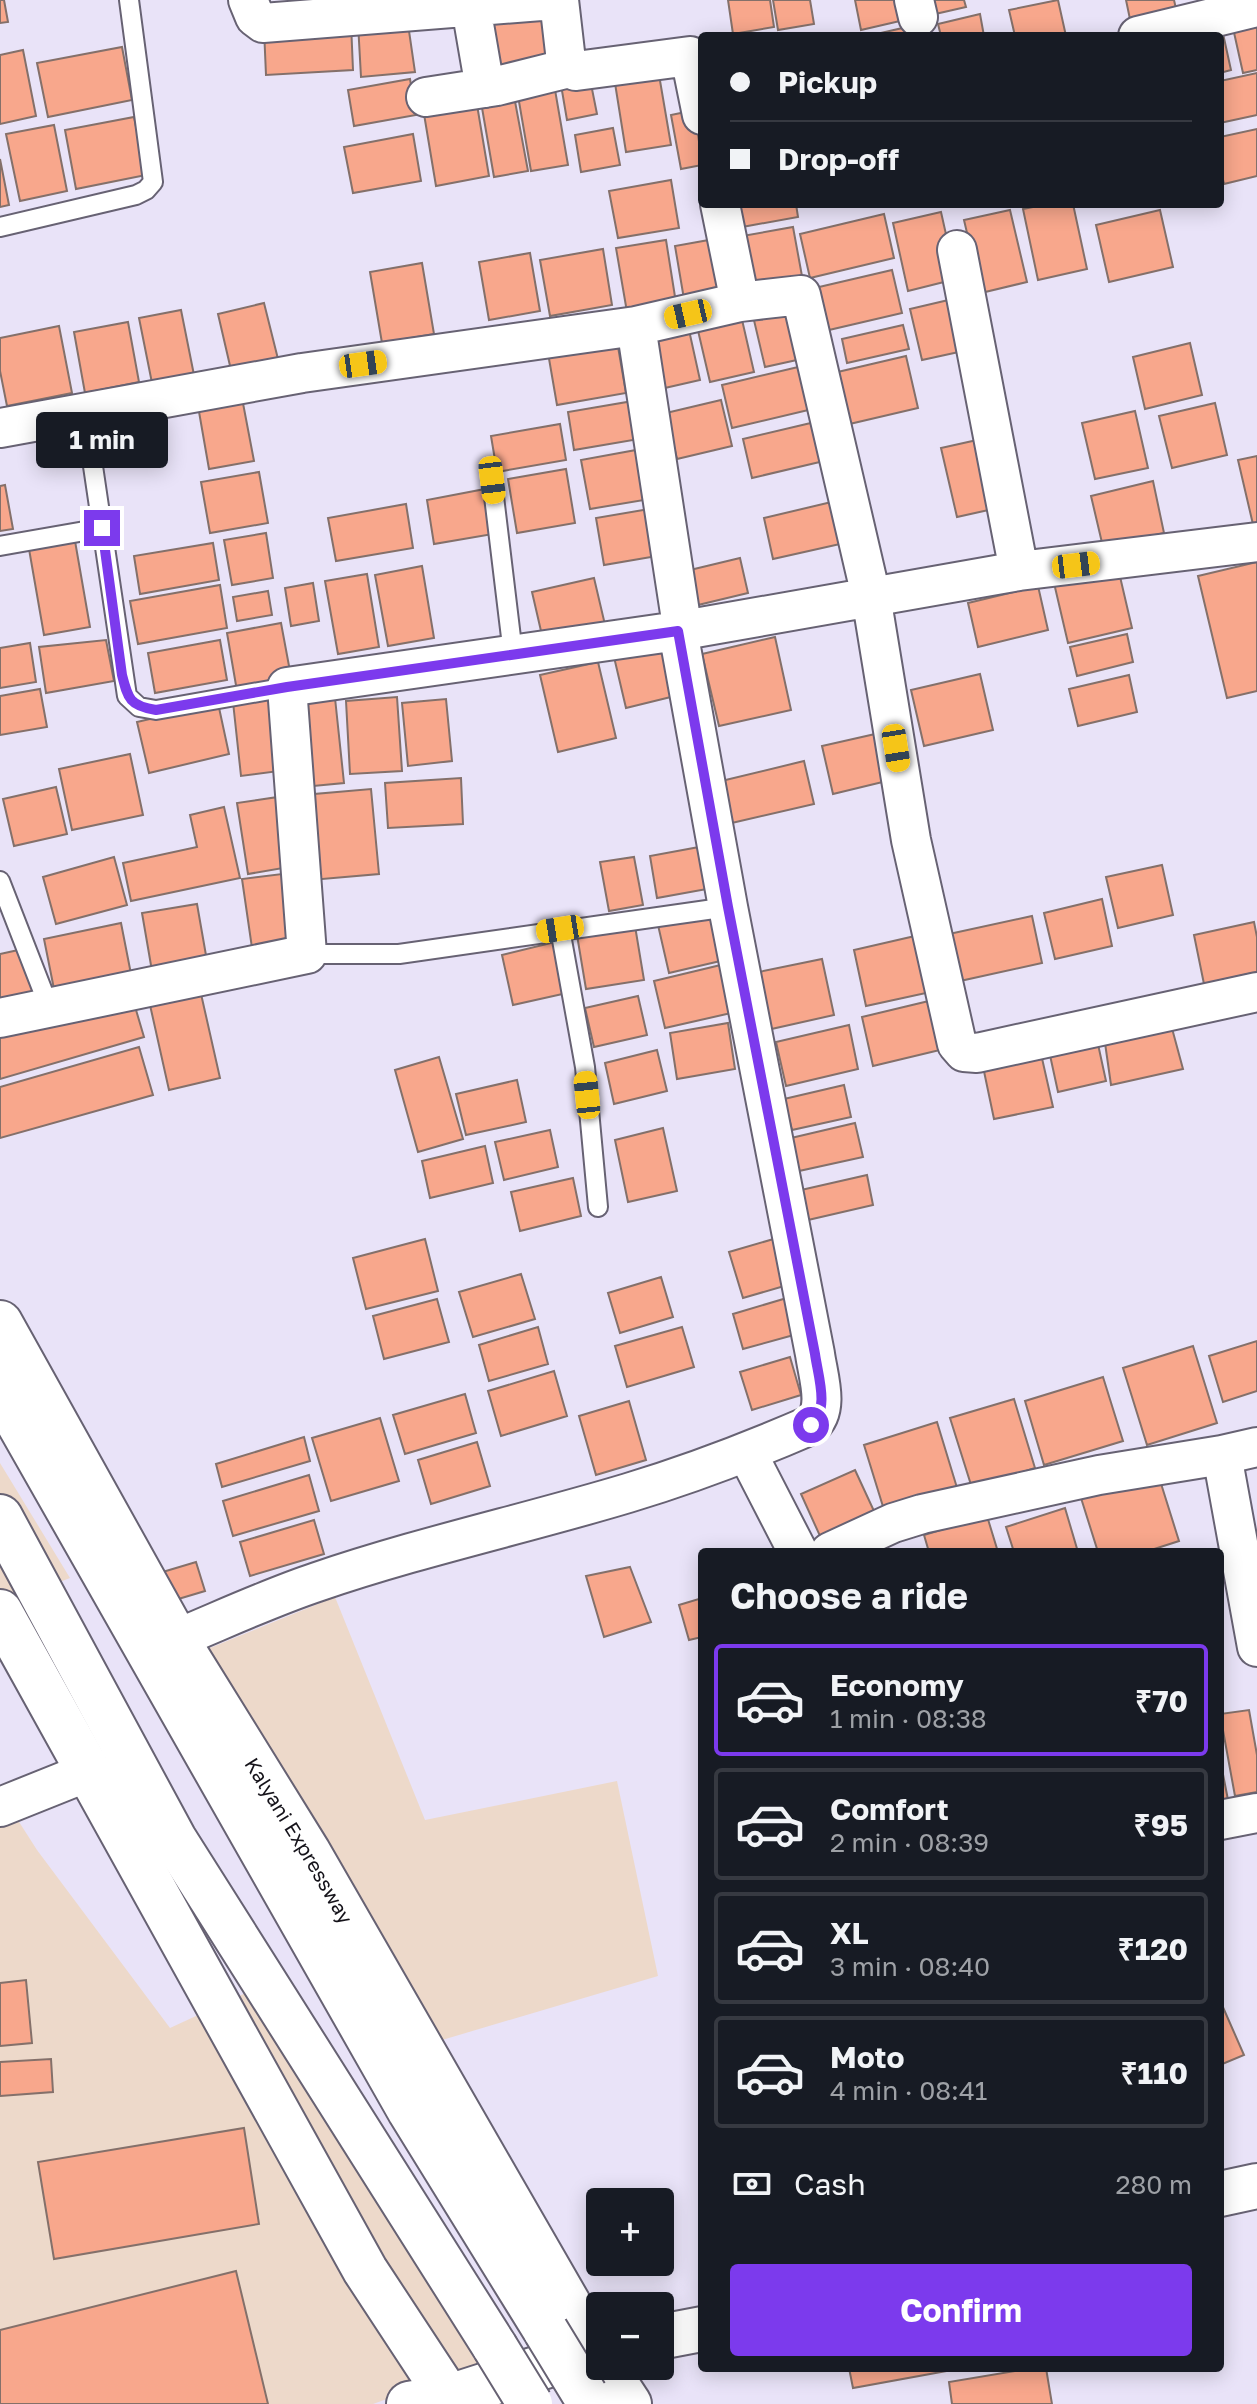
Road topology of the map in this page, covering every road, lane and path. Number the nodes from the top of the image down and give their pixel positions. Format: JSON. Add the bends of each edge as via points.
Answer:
{"nodes":[{"id":1,"x":129,"y":0,"type":"edge"},
{"id":2,"x":248,"y":0,"type":"edge"},
{"id":3,"x":556,"y":0,"type":"edge"},
{"id":4,"x":471,"y":7,"type":"junction"},
{"id":5,"x":1257,"y":7,"type":"edge"},
{"id":6,"x":1193,"y":11,"type":"edge"},
{"id":7,"x":1147,"y":32,"type":"edge"},
{"id":8,"x":696,"y":55,"type":"edge"},
{"id":9,"x":569,"y":68,"type":"junction"},
{"id":10,"x":698,"y":75,"type":"edge"},
{"id":11,"x":485,"y":88,"type":"junction"},
{"id":12,"x":426,"y":97,"type":"dead end"},
{"id":13,"x":721,"y":208,"type":"edge"},
{"id":14,"x":0,"y":227,"type":"edge"},
{"id":15,"x":957,"y":250,"type":"dead end"},
{"id":16,"x":740,"y":302,"type":"junction"},
{"id":17,"x":636,"y":326,"type":"junction"},
{"id":18,"x":85,"y":412,"type":"junction"},
{"id":19,"x":0,"y":428,"type":"edge"},
{"id":20,"x":492,"y":480,"type":"dead end"},
{"id":21,"x":102,"y":528,"type":"junction"},
{"id":22,"x":1257,"y":542,"type":"edge"},
{"id":23,"x":0,"y":546,"type":"edge"},
{"id":24,"x":1019,"y":571,"type":"junction"},
{"id":25,"x":871,"y":596,"type":"junction"},
{"id":26,"x":678,"y":631,"type":"junction"},
{"id":27,"x":513,"y":654,"type":"junction"},
{"id":28,"x":287,"y":687,"type":"junction"},
{"id":29,"x":0,"y":881,"type":"edge"},
{"id":30,"x":728,"y":907,"type":"junction"},
{"id":31,"x":560,"y":929,"type":"junction"},
{"id":32,"x":307,"y":954,"type":"junction"},
{"id":33,"x":1257,"y":992,"type":"edge"},
{"id":34,"x":49,"y":1007,"type":"junction"},
{"id":35,"x":0,"y":1018,"type":"edge"},
{"id":36,"x":598,"y":1207,"type":"dead end"},
{"id":37,"x":0,"y":1323,"type":"edge"},
{"id":38,"x":0,"y":1390,"type":"edge"},
{"id":39,"x":1240,"y":1451,"type":"edge"},
{"id":40,"x":747,"y":1453,"type":"junction"},
{"id":41,"x":0,"y":1517,"type":"edge"},
{"id":42,"x":796,"y":1548,"type":"edge"},
{"id":43,"x":839,"y":1548,"type":"edge"},
{"id":44,"x":0,"y":1612,"type":"edge"},
{"id":45,"x":176,"y":1639,"type":"junction"},
{"id":46,"x":1257,"y":1647,"type":"edge"},
{"id":47,"x":90,"y":1771,"type":"junction"},
{"id":48,"x":0,"y":1807,"type":"edge"},
{"id":49,"x":1257,"y":1813,"type":"edge"},
{"id":50,"x":1224,"y":1819,"type":"edge"},
{"id":51,"x":1257,"y":2186,"type":"edge"},
{"id":52,"x":1224,"y":2193,"type":"edge"},
{"id":53,"x":698,"y":2330,"type":"edge"},
{"id":54,"x":674,"y":2334,"type":"edge"},
{"id":55,"x":586,"y":2352,"type":"edge"},
{"id":56,"x":586,"y":2362,"type":"edge"},
{"id":57,"x":586,"y":2372,"type":"edge"},
{"id":58,"x":606,"y":2380,"type":"edge"},
{"id":59,"x":427,"y":2402,"type":"edge"},
{"id":60,"x":530,"y":2404,"type":"edge"},
{"id":61,"x":629,"y":2404,"type":"edge"}],
"edges":[{"from":1,"to":14,"type":"lane","via":[[153,182],[136,195]]},
{"from":2,"to":4,"type":"street","via":[[263,23]]},
{"from":3,"to":4,"type":"street"},
{"from":3,"to":9,"type":"street"},
{"from":4,"to":11,"type":"street"},
{"from":5,"to":6,"type":"street"},
{"from":6,"to":7,"type":"street"},
{"from":8,"to":9,"type":"street"},
{"from":8,"to":10,"type":"street"},
{"from":9,"to":11,"type":"street"},
{"from":11,"to":12,"type":"street"},
{"from":13,"to":16,"type":"street"},
{"from":15,"to":24,"type":"street"},
{"from":16,"to":17,"type":"street"},
{"from":16,"to":25,"type":"street","via":[[801,295]]},
{"from":17,"to":18,"type":"street","via":[[302,373]]},
{"from":17,"to":26,"type":"street","via":[[682,626]]},
{"from":18,"to":19,"type":"street"},
{"from":18,"to":21,"type":"lane"},
{"from":20,"to":27,"type":"lane"},
{"from":21,"to":23,"type":"lane"},
{"from":21,"to":28,"type":"lane","via":[[122,675],[127,696],[139,707],[156,710]]},
{"from":22,"to":24,"type":"street"},
{"from":24,"to":25,"type":"street"},
{"from":25,"to":26,"type":"street"},
{"from":25,"to":33,"type":"street","via":[[911,840],[953,1032],[964,1052]]},
{"from":26,"to":27,"type":"street"},
{"from":26,"to":30,"type":"street"},
{"from":27,"to":28,"type":"street"},
{"from":28,"to":32,"type":"street"},
{"from":29,"to":34,"type":"lane"},
{"from":30,"to":31,"type":"lane"},
{"from":30,"to":40,"type":"street","via":[[822,1408],[811,1425]]},
{"from":31,"to":32,"type":"lane","via":[[399,954]]},
{"from":31,"to":36,"type":"lane","via":[[585,1067]]},
{"from":32,"to":34,"type":"street"},
{"from":34,"to":35,"type":"street"},
{"from":37,"to":45,"type":"main road","name":"Kalyani Expressway"},
{"from":38,"to":56,"type":"main road","bridge":true,"via":[[410,2111],[546,2331]]},
{"from":39,"to":43,"type":"street","via":[[922,1514]]},
{"from":39,"to":46,"type":"street"},
{"from":40,"to":42,"type":"street"},
{"from":40,"to":45,"type":"street","via":[[316,1582]]},
{"from":41,"to":60,"type":"main road","bridge":true,"via":[[174,1839]]},
{"from":44,"to":47,"type":"main road"},
{"from":45,"to":55,"type":"main road","name":"Kalyani Expressway","via":[[308,1852]]},
{"from":47,"to":48,"type":"street"},
{"from":47,"to":59,"type":"main road","via":[[365,2270]]},
{"from":49,"to":50,"type":"street"},
{"from":51,"to":52,"type":"main road"},
{"from":53,"to":54,"type":"main road"},
{"from":57,"to":59,"type":"main road"},
{"from":58,"to":61,"type":"main road","name":"Kalyani Expressway"}]}
